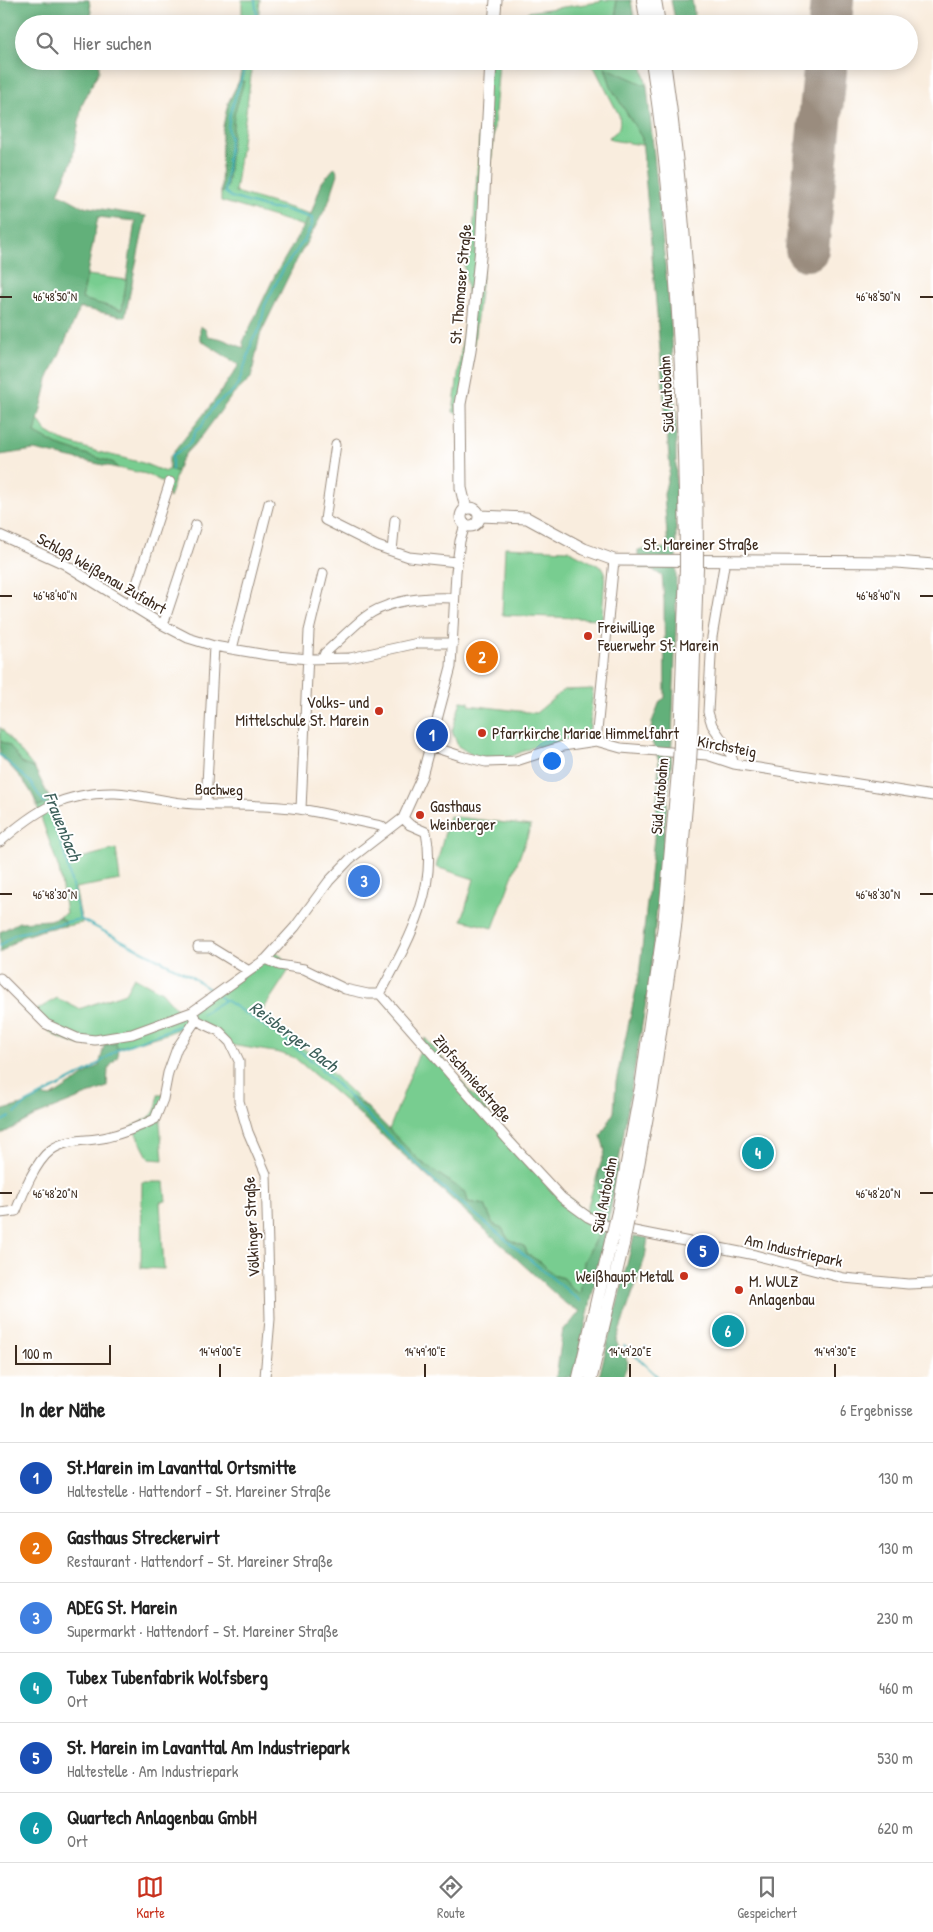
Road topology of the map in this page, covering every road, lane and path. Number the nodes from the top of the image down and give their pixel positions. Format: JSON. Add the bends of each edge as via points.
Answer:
{"nodes":[{"id":1,"x":496,"y":0,"type":"edge"},
{"id":2,"x":643,"y":0,"type":"edge"},
{"id":3,"x":655,"y":0,"type":"edge"},
{"id":4,"x":495,"y":15,"type":"edge"},
{"id":5,"x":646,"y":15,"type":"edge"},
{"id":6,"x":658,"y":15,"type":"edge"},
{"id":7,"x":490,"y":70,"type":"edge"},
{"id":8,"x":653,"y":70,"type":"edge"},
{"id":9,"x":665,"y":70,"type":"edge"},
{"id":10,"x":336,"y":444,"type":"dead end"},
{"id":11,"x":170,"y":482,"type":"dead end"},
{"id":12,"x":269,"y":503,"type":"dead end"},
{"id":13,"x":466,"y":509,"type":"junction"},
{"id":14,"x":480,"y":516,"type":"junction"},
{"id":15,"x":395,"y":520,"type":"dead end"},
{"id":16,"x":196,"y":525,"type":"dead end"},
{"id":17,"x":465,"y":525,"type":"junction"},
{"id":18,"x":0,"y":535,"type":"edge"},
{"id":19,"x":392,"y":551,"type":"junction"},
{"id":20,"x":692,"y":554,"type":"junction"},
{"id":21,"x":614,"y":560,"type":"junction"},
{"id":22,"x":725,"y":560,"type":"junction"},
{"id":23,"x":457,"y":562,"type":"junction"},
{"id":24,"x":933,"y":565,"type":"edge"},
{"id":25,"x":323,"y":573,"type":"dead end"},
{"id":26,"x":454,"y":598,"type":"junction"},
{"id":27,"x":130,"y":605,"type":"junction"},
{"id":28,"x":163,"y":625,"type":"junction"},
{"id":29,"x":453,"y":643,"type":"junction"},
{"id":30,"x":214,"y":646,"type":"junction"},
{"id":31,"x":232,"y":649,"type":"junction"},
{"id":32,"x":323,"y":658,"type":"junction"},
{"id":33,"x":308,"y":659,"type":"junction"},
{"id":34,"x":596,"y":741,"type":"junction"},
{"id":35,"x":430,"y":746,"type":"junction"},
{"id":36,"x":734,"y":764,"type":"junction"},
{"id":37,"x":933,"y":796,"type":"edge"},
{"id":38,"x":206,"y":804,"type":"junction"},
{"id":39,"x":300,"y":809,"type":"junction"},
{"id":40,"x":403,"y":818,"type":"junction"},
{"id":41,"x":385,"y":830,"type":"junction"},
{"id":42,"x":0,"y":842,"type":"edge"},
{"id":43,"x":198,"y":947,"type":"dead end"},
{"id":44,"x":266,"y":959,"type":"junction"},
{"id":45,"x":249,"y":971,"type":"junction"},
{"id":46,"x":0,"y":978,"type":"edge"},
{"id":47,"x":380,"y":994,"type":"junction"},
{"id":48,"x":194,"y":1016,"type":"junction"},
{"id":49,"x":0,"y":1213,"type":"edge"},
{"id":50,"x":649,"y":1233,"type":"joint"},
{"id":51,"x":617,"y":1243,"type":"junction"},
{"id":52,"x":933,"y":1283,"type":"edge"},
{"id":53,"x":265,"y":1377,"type":"edge"},
{"id":54,"x":580,"y":1377,"type":"edge"},
{"id":55,"x":591,"y":1377,"type":"edge"}],
"edges":[{"from":1,"to":4,"type":"main road"},
{"from":2,"to":5,"type":"highway"},
{"from":3,"to":6,"type":"highway"},
{"from":7,"to":13,"type":"main road","name":"St. Thomaser Straße","via":[[480,248],[470,351],[460,404],[462,488]]},
{"from":8,"to":20,"type":"highway","name":"Süd Autobahn","via":[[679,311]]},
{"from":9,"to":20,"type":"highway","name":"Süd Autobahn","via":[[679,177],[690,311],[696,427]]},
{"from":10,"to":19,"type":"street","via":[[325,520]]},
{"from":11,"to":27,"type":"street"},
{"from":12,"to":31,"type":"street"},
{"from":13,"to":14,"type":"main road","via":[[476,510]]},
{"from":13,"to":17,"type":"main road","via":[[461,518]]},
{"from":14,"to":17,"type":"main road","via":[[475,526]]},
{"from":14,"to":21,"type":"main road","name":"St. Mareiner Straße","via":[[527,518],[584,549]]},
{"from":15,"to":19,"type":"street"},
{"from":16,"to":28,"type":"street"},
{"from":17,"to":23,"type":"street"},
{"from":18,"to":27,"type":"street","name":"Schloß Weißenau Zufahrt","via":[[64,564]]},
{"from":19,"to":23,"type":"street","via":[[423,560]]},
{"from":20,"to":51,"type":"highway","name":"Süd Autobahn","bridge":true,"via":[[685,762]]},
{"from":21,"to":22,"type":"main road","name":"St. Mareiner Straße"},
{"from":21,"to":34,"type":"street"},
{"from":22,"to":24,"type":"main road","name":"St. Mareiner Straße"},
{"from":22,"to":36,"type":"street","via":[[712,637],[708,712]]},
{"from":23,"to":26,"type":"street"},
{"from":25,"to":33,"type":"street","via":[[309,631]]},
{"from":26,"to":29,"type":"street"},
{"from":26,"to":32,"type":"street","via":[[424,597],[377,610],[365,617]]},
{"from":27,"to":28,"type":"street","name":"Schloß Weißenau Zufahrt"},
{"from":28,"to":30,"type":"street","name":"Schloß Weißenau Zufahrt","via":[[188,638]]},
{"from":29,"to":32,"type":"street","name":"Schloß Weißenau Zufahrt","via":[[418,643],[350,658]]},
{"from":29,"to":35,"type":"street","via":[[451,667]]},
{"from":30,"to":31,"type":"street","name":"Schloß Weißenau Zufahrt"},
{"from":30,"to":38,"type":"street"},
{"from":31,"to":33,"type":"street","name":"Schloß Weißenau Zufahrt"},
{"from":32,"to":33,"type":"street","name":"Schloß Weißenau Zufahrt"},
{"from":33,"to":39,"type":"street"},
{"from":34,"to":35,"type":"street","name":"Kirchsteig","via":[[562,746],[516,761],[486,762]]},
{"from":34,"to":36,"type":"street","name":"Kirchsteig","via":[[621,748],[707,755]]},
{"from":35,"to":40,"type":"street","via":[[422,776]]},
{"from":36,"to":37,"type":"street","name":"Kirchsteig"},
{"from":38,"to":39,"type":"street","name":"Bachweg"},
{"from":38,"to":42,"type":"street","name":"Bachweg","via":[[115,793],[82,796],[40,810]]},
{"from":39,"to":41,"type":"street","name":"Bachweg","via":[[381,826]]},
{"from":40,"to":41,"type":"street"},
{"from":40,"to":47,"type":"street","via":[[426,832],[430,852],[428,873],[419,916]]},
{"from":41,"to":44,"type":"street","via":[[329,881]]},
{"from":43,"to":45,"type":"street","via":[[210,947]]},
{"from":44,"to":45,"type":"street"},
{"from":44,"to":47,"type":"street","via":[[279,966],[304,969],[345,989]]},
{"from":45,"to":48,"type":"street","via":[[212,998]]},
{"from":46,"to":48,"type":"street","via":[[46,1024],[77,1038],[95,1040],[132,1034]]},
{"from":47,"to":50,"type":"street","name":"Zipfschmiedstraße","via":[[562,1198],[604,1226]]},
{"from":48,"to":49,"type":"street","via":[[177,1048],[155,1119],[132,1131],[70,1142],[51,1150],[31,1176],[16,1211]]},
{"from":48,"to":53,"type":"street","name":"Völkinger Straße","via":[[219,1031],[230,1042],[239,1061],[239,1101],[266,1174],[270,1319]]},
{"from":50,"to":52,"type":"street","name":"Am Industriepark","via":[[844,1278]]},
{"from":51,"to":54,"type":"highway","name":"Süd Autobahn"},
{"from":51,"to":55,"type":"highway","name":"Süd Autobahn"}]}
